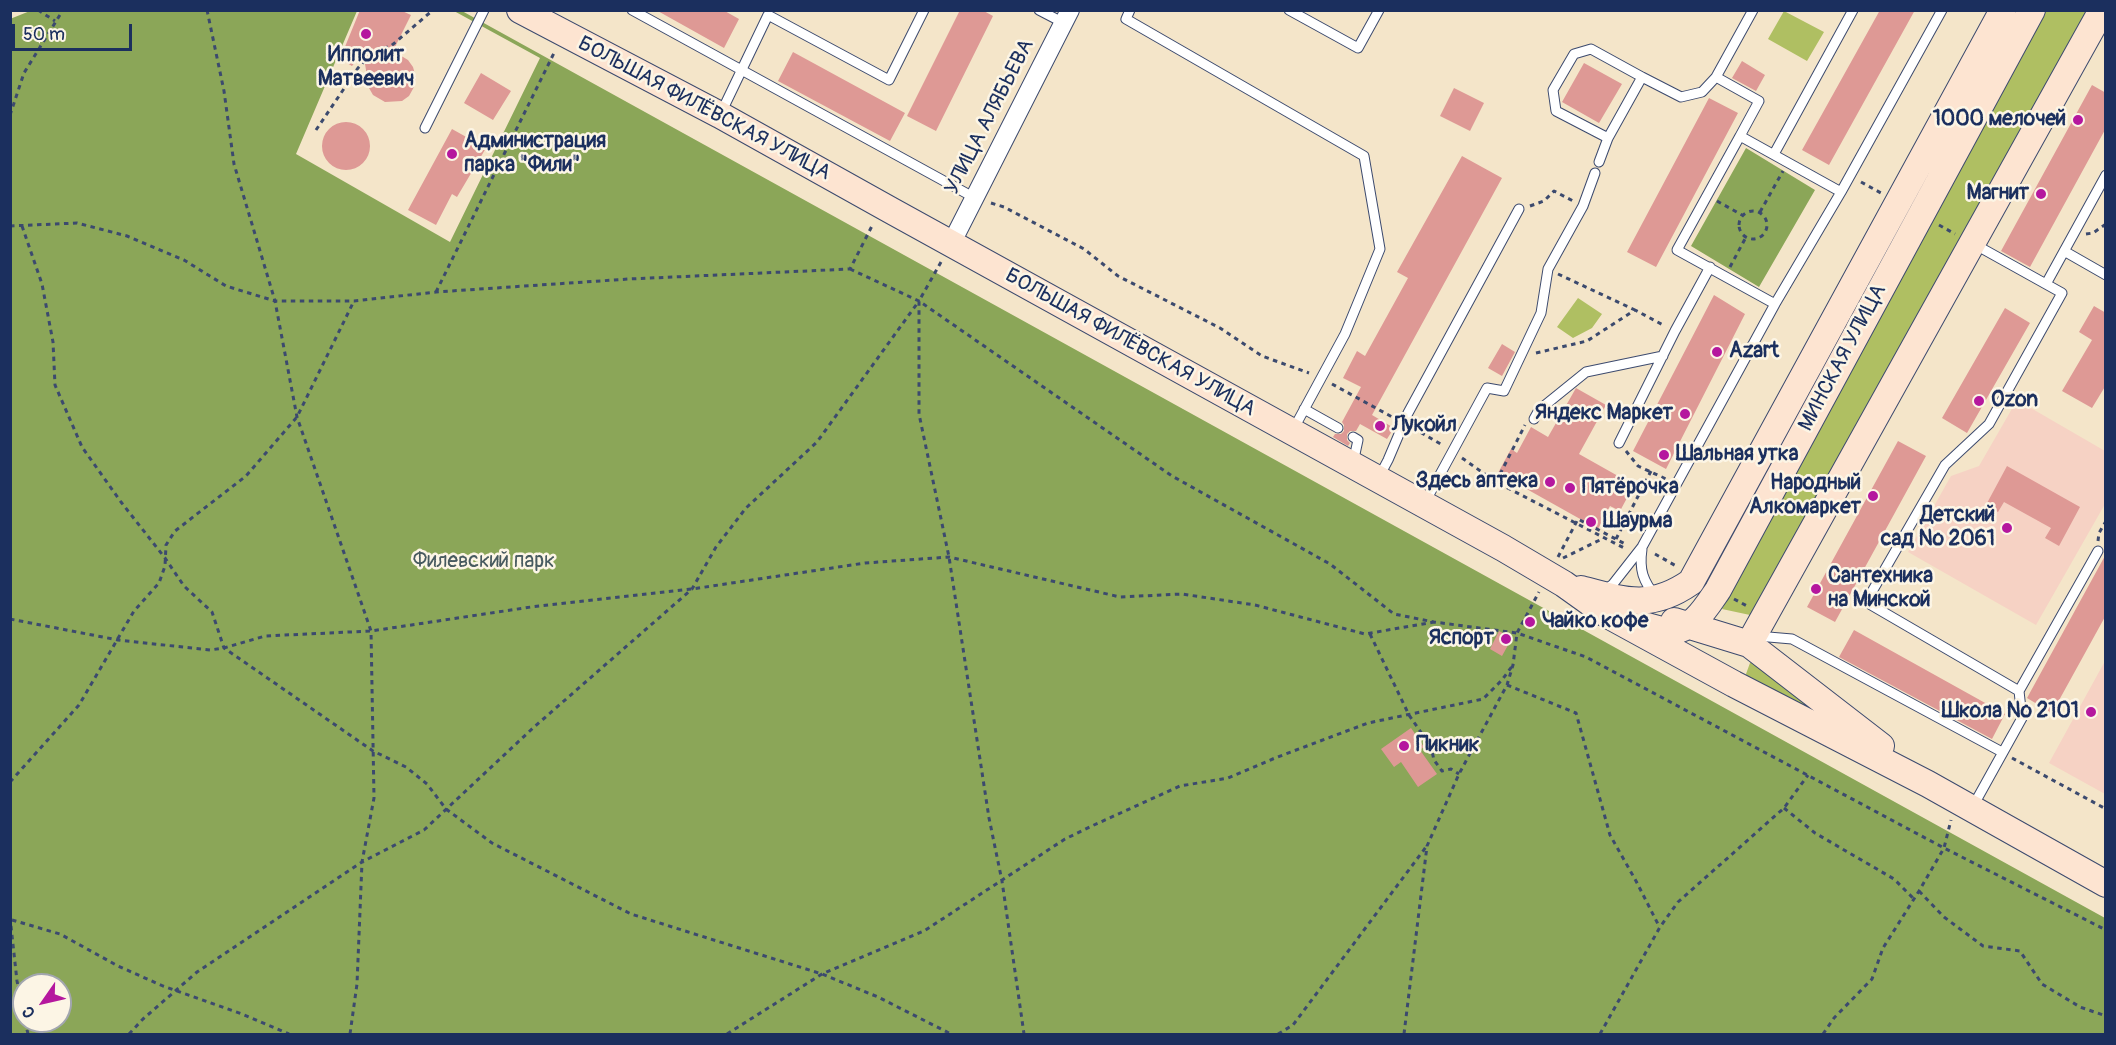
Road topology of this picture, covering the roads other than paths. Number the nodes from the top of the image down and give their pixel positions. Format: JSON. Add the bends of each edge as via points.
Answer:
{"nodes":[{"id":1,"x":484,"y":10,"type":"edge"},
{"id":2,"x":632,"y":10,"type":"edge"},
{"id":3,"x":924,"y":10,"type":"edge"},
{"id":4,"x":1039,"y":10,"type":"edge"},
{"id":5,"x":1130,"y":10,"type":"edge"},
{"id":6,"x":1289,"y":10,"type":"edge"},
{"id":7,"x":1379,"y":10,"type":"edge"},
{"id":8,"x":1753,"y":10,"type":"edge"},
{"id":9,"x":1853,"y":10,"type":"edge"},
{"id":10,"x":1942,"y":10,"type":"edge"},
{"id":11,"x":2004,"y":10,"type":"edge"},
{"id":12,"x":2032,"y":10,"type":"edge"},
{"id":13,"x":2102,"y":10,"type":"edge"},
{"id":14,"x":533,"y":14,"type":"edge"},
{"id":15,"x":1067,"y":17,"type":"edge"},
{"id":16,"x":741,"y":70,"type":"junction"},
{"id":17,"x":1642,"y":77,"type":"junction"},
{"id":18,"x":1716,"y":77,"type":"junction"},
{"id":19,"x":720,"y":115,"type":"junction"},
{"id":20,"x":424,"y":128,"type":"dead end"},
{"id":21,"x":1740,"y":136,"type":"junction"},
{"id":22,"x":1608,"y":138,"type":"junction"},
{"id":23,"x":1773,"y":154,"type":"junction"},
{"id":24,"x":1599,"y":162,"type":"dead end"},
{"id":25,"x":1595,"y":173,"type":"dead end"},
{"id":26,"x":2106,"y":176,"type":"edge"},
{"id":27,"x":1841,"y":192,"type":"junction"},
{"id":28,"x":975,"y":198,"type":"junction"},
{"id":29,"x":1519,"y":209,"type":"road end"},
{"id":30,"x":1972,"y":243,"type":"junction"},
{"id":31,"x":2064,"y":251,"type":"junction"},
{"id":32,"x":946,"y":253,"type":"junction"},
{"id":33,"x":1710,"y":267,"type":"junction"},
{"id":34,"x":2106,"y":275,"type":"edge"},
{"id":35,"x":2046,"y":284,"type":"junction"},
{"id":36,"x":1775,"y":304,"type":"junction"},
{"id":37,"x":1663,"y":356,"type":"junction"},
{"id":38,"x":1304,"y":409,"type":"junction"},
{"id":39,"x":1534,"y":419,"type":"road end"},
{"id":40,"x":1338,"y":428,"type":"dead end"},
{"id":41,"x":1292,"y":432,"type":"junction"},
{"id":42,"x":1353,"y":437,"type":"dead end"},
{"id":43,"x":1619,"y":442,"type":"road end"},
{"id":44,"x":1353,"y":465,"type":"junction"},
{"id":45,"x":1377,"y":479,"type":"junction"},
{"id":46,"x":1424,"y":505,"type":"junction"},
{"id":47,"x":1642,"y":547,"type":"junction"},
{"id":48,"x":2098,"y":551,"type":"road end"},
{"id":49,"x":1685,"y":575,"type":"junction"},
{"id":50,"x":1724,"y":593,"type":"junction"},
{"id":51,"x":1658,"y":598,"type":"junction"},
{"id":52,"x":1632,"y":602,"type":"junction"},
{"id":53,"x":1603,"y":604,"type":"junction"},
{"id":54,"x":1688,"y":625,"type":"junction"},
{"id":55,"x":1743,"y":639,"type":"junction"},
{"id":56,"x":1734,"y":684,"type":"junction"},
{"id":57,"x":2019,"y":691,"type":"junction"},
{"id":58,"x":2002,"y":752,"type":"junction"},
{"id":59,"x":1928,"y":784,"type":"junction"},
{"id":60,"x":1963,"y":803,"type":"junction"},
{"id":61,"x":2106,"y":884,"type":"edge"}],
"edges":[{"from":1,"to":20,"type":"lane"},
{"from":2,"to":16,"type":"lane"},
{"from":3,"to":16,"type":"lane","via":[[889,80],[768,15]]},
{"from":4,"to":15,"type":"lane"},
{"from":5,"to":38,"type":"lane","via":[[1126,19],[1364,156],[1380,249],[1346,334]]},
{"from":6,"to":7,"type":"lane","via":[[1358,48]]},
{"from":8,"to":18,"type":"lane"},
{"from":9,"to":23,"type":"lane"},
{"from":10,"to":27,"type":"lane"},
{"from":11,"to":49,"type":"main road","name":"МИНСКАЯ УЛИЦА"},
{"from":12,"to":50,"type":"main road","name":"МИНСКАЯ УЛИЦА"},
{"from":13,"to":30,"type":"main road"},
{"from":14,"to":19,"type":"main road","name":"БОЛЬШАЯ ФИЛЁВСКАЯ УЛИЦА"},
{"from":15,"to":28,"type":"street","name":"УЛИЦА АЛЯБЬЕВА"},
{"from":16,"to":19,"type":"lane"},
{"from":16,"to":28,"type":"lane"},
{"from":17,"to":18,"type":"lane","via":[[1682,97],[1702,92]]},
{"from":17,"to":22,"type":"lane"},
{"from":17,"to":22,"type":"lane","via":[[1591,49],[1574,54],[1552,90],[1556,111]]},
{"from":18,"to":21,"type":"lane","via":[[1760,101]]},
{"from":19,"to":32,"type":"main road","name":"БОЛЬШАЯ ФИЛЁВСКАЯ УЛИЦА"},
{"from":21,"to":23,"type":"lane"},
{"from":21,"to":33,"type":"lane","via":[[1677,250]]},
{"from":22,"to":24,"type":"lane"},
{"from":23,"to":27,"type":"lane"},
{"from":25,"to":46,"type":"lane","via":[[1548,269],[1541,314],[1504,391],[1487,388]]},
{"from":26,"to":31,"type":"lane"},
{"from":27,"to":36,"type":"lane"},
{"from":28,"to":32,"type":"street","name":"УЛИЦА АЛЯБЬЕВА"},
{"from":29,"to":45,"type":"lane"},
{"from":30,"to":35,"type":"lane"},
{"from":30,"to":55,"type":"main road"},
{"from":31,"to":34,"type":"lane"},
{"from":31,"to":35,"type":"lane"},
{"from":32,"to":41,"type":"main road","name":"БОЛЬШАЯ ФИЛЁВСКАЯ УЛИЦА"},
{"from":33,"to":36,"type":"lane"},
{"from":33,"to":37,"type":"lane"},
{"from":35,"to":57,"type":"lane","via":[[2062,293],[1995,414],[1945,465],[1866,602]]},
{"from":36,"to":47,"type":"lane"},
{"from":37,"to":39,"type":"lane","via":[[1586,372],[1539,410]]},
{"from":37,"to":43,"type":"lane"},
{"from":38,"to":40,"type":"lane"},
{"from":38,"to":41,"type":"lane"},
{"from":41,"to":44,"type":"main road","name":"БОЛЬШАЯ ФИЛЁВСКАЯ УЛИЦА"},
{"from":42,"to":44,"type":"lane","via":[[1358,440]]},
{"from":44,"to":45,"type":"main road","name":"БОЛЬШАЯ ФИЛЁВСКАЯ УЛИЦА"},
{"from":45,"to":46,"type":"main road","name":"БОЛЬШАЯ ФИЛЁВСКАЯ УЛИЦА"},
{"from":46,"to":53,"type":"main road","name":"БОЛЬШАЯ ФИЛЁВСКАЯ УЛИЦА"},
{"from":47,"to":51,"type":"lane","via":[[1640,566]]},
{"from":47,"to":53,"type":"lane","via":[[1613,584]]},
{"from":48,"to":57,"type":"lane"},
{"from":49,"to":51,"type":"main road","via":[[1677,592]]},
{"from":49,"to":54,"type":"main road","name":"БОЛЬШАЯ ФИЛЁВСКАЯ УЛИЦА"},
{"from":50,"to":54,"type":"main road","name":"МИНСКАЯ УЛИЦА"},
{"from":50,"to":55,"type":"main road","via":[[1716,602],[1717,609]]},
{"from":51,"to":52,"type":"main road"},
{"from":52,"to":53,"type":"main road"},
{"from":52,"to":54,"type":"main road","name":"БОЛЬШАЯ ФИЛЁВСКАЯ УЛИЦА"},
{"from":53,"to":54,"type":"main road","via":[[1670,631]]},
{"from":53,"to":56,"type":"main road","name":"БОЛЬШАЯ ФИЛЁВСКАЯ УЛИЦА"},
{"from":54,"to":55,"type":"main road","name":"БОЛЬШАЯ ФИЛЁВСКАЯ УЛИЦА"},
{"from":54,"to":56,"type":"main road","name":"БОЛЬШАЯ ФИЛЁВСКАЯ УЛИЦА","via":[[1700,650]]},
{"from":55,"to":58,"type":"lane","via":[[1792,639],[1982,747]]},
{"from":55,"to":59,"type":"main road","name":"БОЛЬШАЯ ФИЛЁВСКАЯ УЛИЦА"},
{"from":56,"to":59,"type":"main road","name":"БОЛЬШАЯ ФИЛЁВСКАЯ УЛИЦА"},
{"from":57,"to":58,"type":"lane","via":[[2022,718]]},
{"from":58,"to":60,"type":"lane"},
{"from":59,"to":60,"type":"main road","name":"БОЛЬШАЯ ФИЛЁВСКАЯ УЛИЦА"},
{"from":60,"to":61,"type":"main road","name":"БОЛЬШАЯ ФИЛЁВСКАЯ УЛИЦА"}]}
